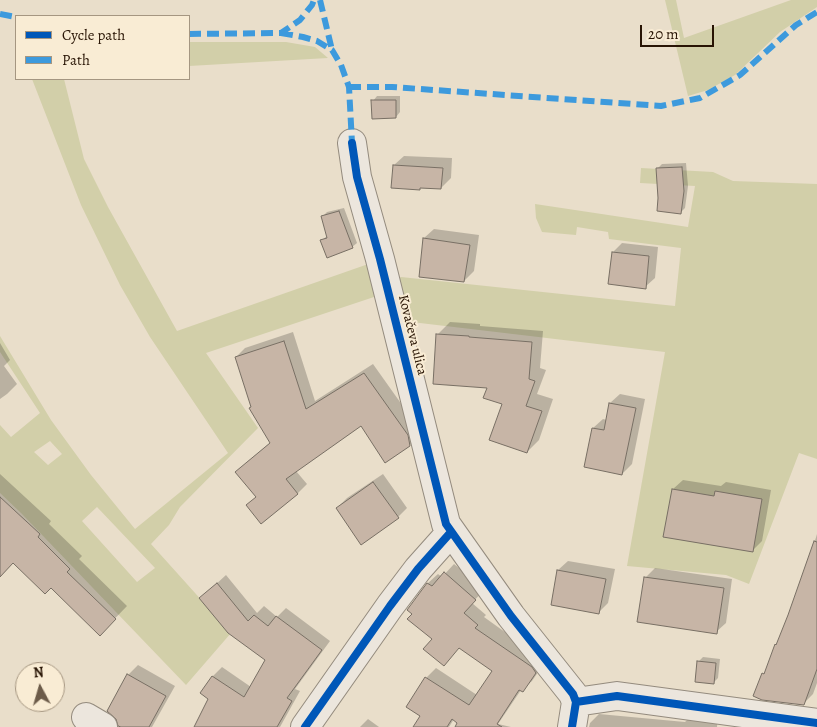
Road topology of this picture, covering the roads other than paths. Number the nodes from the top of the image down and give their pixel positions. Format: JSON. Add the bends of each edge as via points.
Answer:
{"nodes":[{"id":1,"x":352,"y":143,"type":"dead end"},
{"id":2,"x":451,"y":532,"type":"junction"},
{"id":3,"x":574,"y":714,"type":"edge"},
{"id":4,"x":817,"y":723,"type":"edge"},
{"id":5,"x":305,"y":727,"type":"edge"}],
"edges":[{"from":1,"to":2,"type":"street","name":"Kovačeva ulica","via":[[357,177],[446,524]]},
{"from":2,"to":3,"type":"street","name":"Kovačeva ulica","via":[[511,616],[573,694]]},
{"from":2,"to":5,"type":"street","via":[[390,606]]},
{"from":3,"to":4,"type":"street","via":[[617,696]]}]}
